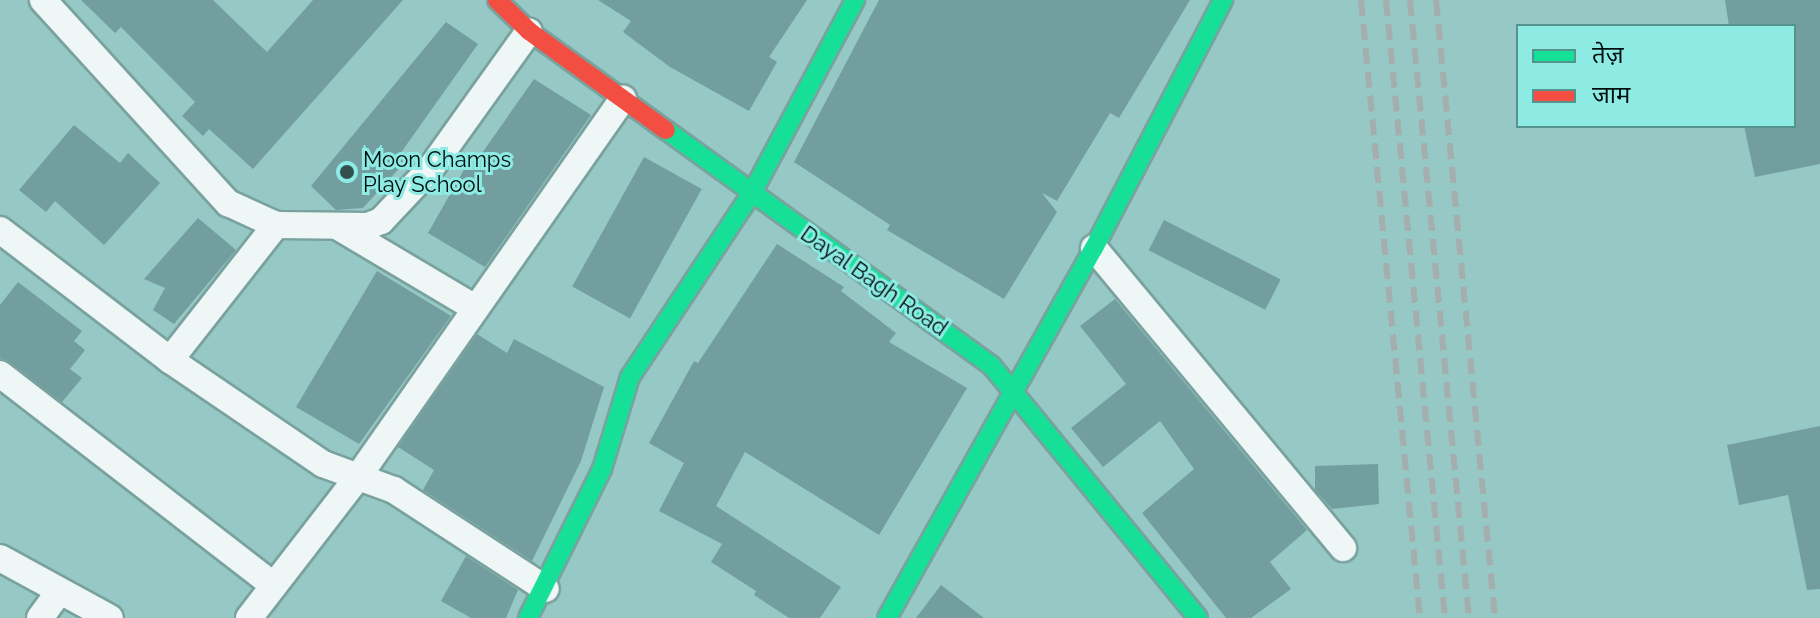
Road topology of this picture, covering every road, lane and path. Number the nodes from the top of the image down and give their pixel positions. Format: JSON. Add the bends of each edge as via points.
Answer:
{"nodes":[{"id":1,"x":43,"y":0,"type":"edge"},
{"id":2,"x":497,"y":0,"type":"edge"},
{"id":3,"x":855,"y":0,"type":"edge"},
{"id":4,"x":1223,"y":0,"type":"edge"},
{"id":5,"x":529,"y":31,"type":"junction"},
{"id":6,"x":623,"y":98,"type":"junction"},
{"id":7,"x":752,"y":193,"type":"junction"},
{"id":8,"x":276,"y":225,"type":"junction"},
{"id":9,"x":336,"y":226,"type":"junction"},
{"id":10,"x":0,"y":230,"type":"edge"},
{"id":11,"x":1094,"y":248,"type":"junction"},
{"id":12,"x":475,"y":308,"type":"junction"},
{"id":13,"x":170,"y":360,"type":"junction"},
{"id":14,"x":0,"y":374,"type":"edge"},
{"id":15,"x":1013,"y":393,"type":"junction"},
{"id":16,"x":358,"y":477,"type":"junction"},
{"id":17,"x":1343,"y":548,"type":"dead end"},
{"id":18,"x":0,"y":558,"type":"edge"},
{"id":19,"x":274,"y":586,"type":"junction"},
{"id":20,"x":546,"y":589,"type":"junction"},
{"id":21,"x":59,"y":592,"type":"junction"},
{"id":22,"x":40,"y":618,"type":"edge"},
{"id":23,"x":110,"y":618,"type":"edge"},
{"id":24,"x":249,"y":618,"type":"edge"},
{"id":25,"x":528,"y":618,"type":"edge"},
{"id":26,"x":887,"y":618,"type":"edge"},
{"id":27,"x":1198,"y":618,"type":"edge"}],
"edges":[{"from":1,"to":8,"type":"street","via":[[228,203]]},
{"from":2,"to":5,"type":"street","name":"Dayal Bagh Road"},
{"from":3,"to":7,"type":"street"},
{"from":4,"to":11,"type":"street"},
{"from":5,"to":6,"type":"street","name":"Dayal Bagh Road"},
{"from":5,"to":9,"type":"street","via":[[431,168],[389,214],[368,226]]},
{"from":6,"to":7,"type":"street","name":"Dayal Bagh Road"},
{"from":6,"to":12,"type":"street"},
{"from":7,"to":15,"type":"street","name":"Dayal Bagh Road","via":[[979,356]]},
{"from":7,"to":20,"type":"street","via":[[630,377],[602,469]]},
{"from":8,"to":9,"type":"street"},
{"from":8,"to":13,"type":"street"},
{"from":9,"to":12,"type":"street"},
{"from":10,"to":13,"type":"street"},
{"from":11,"to":15,"type":"street"},
{"from":11,"to":17,"type":"street"},
{"from":12,"to":16,"type":"street"},
{"from":13,"to":16,"type":"street","via":[[323,464]]},
{"from":14,"to":19,"type":"street"},
{"from":15,"to":26,"type":"street"},
{"from":15,"to":27,"type":"street","name":"Dayal Bagh Road"},
{"from":16,"to":19,"type":"street"},
{"from":16,"to":20,"type":"street","via":[[394,490]]},
{"from":18,"to":21,"type":"street"},
{"from":19,"to":24,"type":"street"},
{"from":20,"to":25,"type":"street"},
{"from":21,"to":22,"type":"street"},
{"from":21,"to":23,"type":"street"}]}
